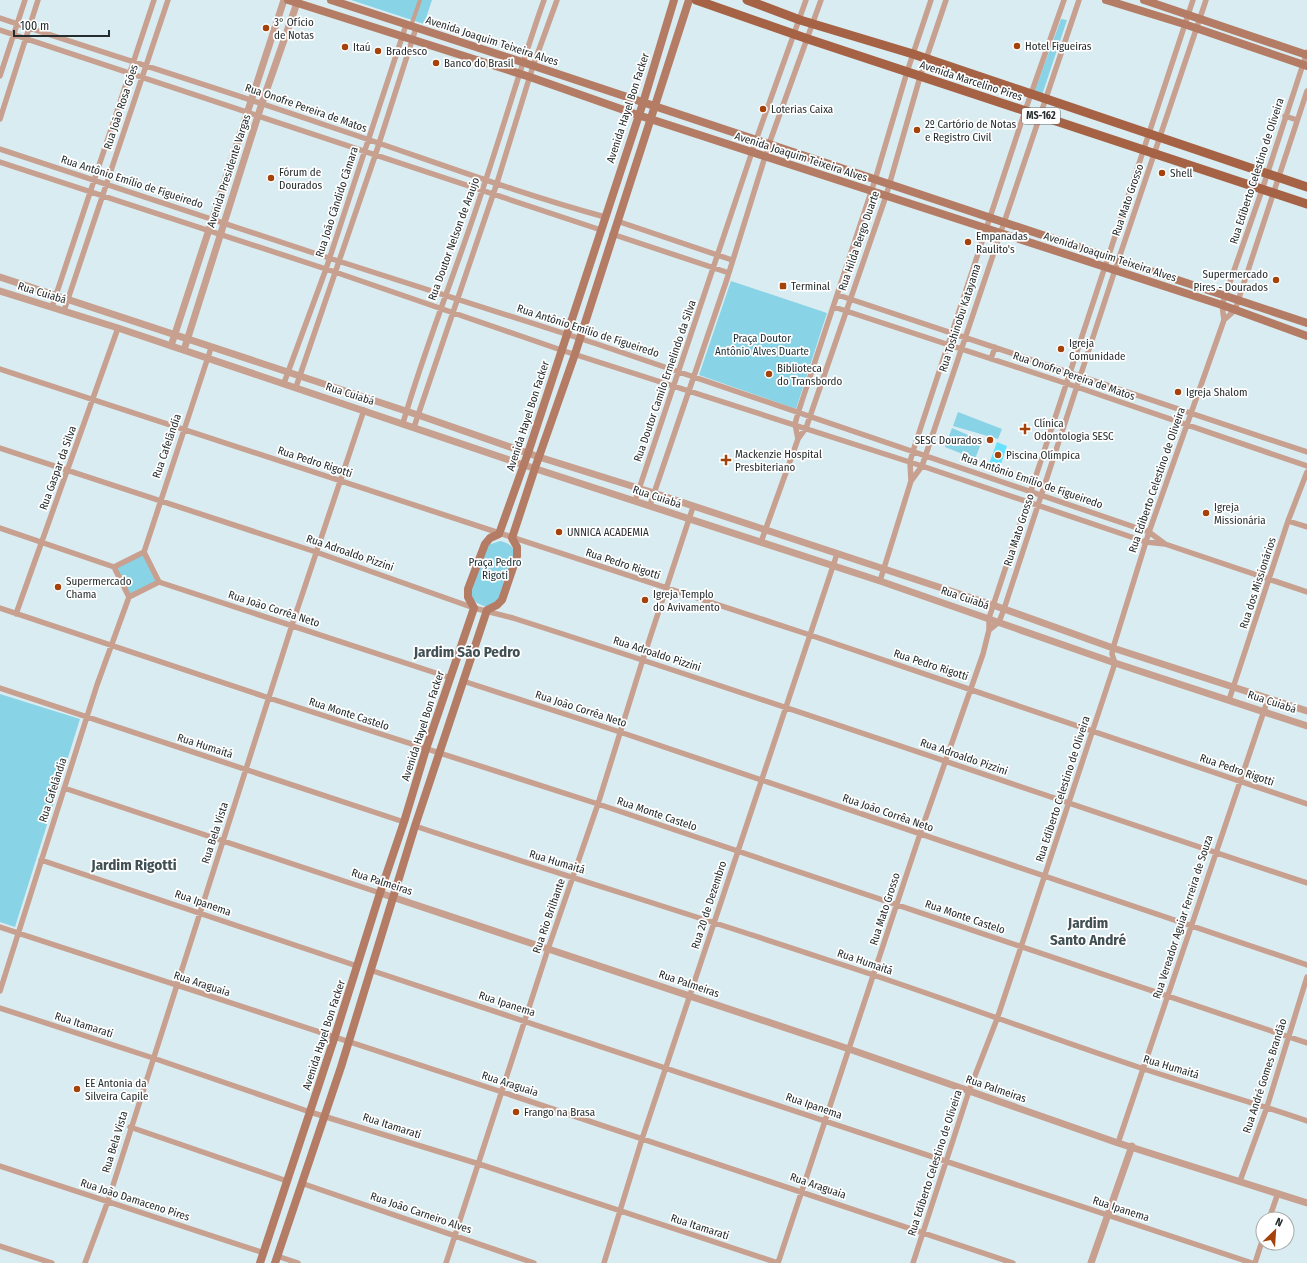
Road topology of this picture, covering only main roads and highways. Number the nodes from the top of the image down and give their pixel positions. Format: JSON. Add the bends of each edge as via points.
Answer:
{"nodes":[{"id":1,"x":288,"y":0,"type":"edge"},
{"id":2,"x":331,"y":0,"type":"edge"},
{"id":3,"x":674,"y":0,"type":"edge"},
{"id":4,"x":689,"y":0,"type":"edge"},
{"id":5,"x":696,"y":0,"type":"edge"},
{"id":6,"x":747,"y":0,"type":"edge"},
{"id":7,"x":1106,"y":0,"type":"edge"},
{"id":8,"x":1144,"y":0,"type":"edge"},
{"id":9,"x":297,"y":1,"type":"edge"},
{"id":10,"x":1307,"y":54,"type":"edge"},
{"id":11,"x":1305,"y":65,"type":"edge"},
{"id":12,"x":643,"y":103,"type":"junction"},
{"id":13,"x":654,"y":106,"type":"junction"},
{"id":14,"x":638,"y":115,"type":"junction"},
{"id":15,"x":650,"y":119,"type":"junction"},
{"id":16,"x":1307,"y":187,"type":"edge"},
{"id":17,"x":1307,"y":204,"type":"edge"},
{"id":18,"x":1307,"y":323,"type":"edge"},
{"id":19,"x":1307,"y":336,"type":"edge"},
{"id":20,"x":276,"y":1259,"type":"edge"},
{"id":21,"x":260,"y":1263,"type":"edge"}],
"edges":[{"from":1,"to":9,"type":"main road","name":"Avenida Joaquim Teixeira Alves"},
{"from":2,"to":12,"type":"main road","name":"Avenida Joaquim Teixeira Alves"},
{"from":3,"to":12,"type":"main road","name":"Avenida Hayel Bon Facker"},
{"from":4,"to":13,"type":"main road","name":"Avenida Hayel Bon Facker"},
{"from":5,"to":17,"type":"main road","name":"Avenida Marcelino Pires","number":"MS-162","via":[[808,40]]},
{"from":6,"to":16,"type":"main road","name":"Avenida Marcelino Pires","number":"MS-162","via":[[800,20],[913,54]]},
{"from":7,"to":11,"type":"main road"},
{"from":8,"to":10,"type":"main road"},
{"from":9,"to":14,"type":"main road","name":"Avenida Joaquim Teixeira Alves"},
{"from":12,"to":13,"type":"main road","name":"Avenida Joaquim Teixeira Alves"},
{"from":12,"to":14,"type":"main road","name":"Avenida Hayel Bon Facker"},
{"from":13,"to":15,"type":"main road","name":"Avenida Hayel Bon Facker"},
{"from":13,"to":18,"type":"main road","name":"Avenida Joaquim Teixeira Alves"},
{"from":14,"to":15,"type":"main road","name":"Avenida Joaquim Teixeira Alves"},
{"from":14,"to":21,"type":"main road","name":"Avenida Hayel Bon Facker","via":[[524,465],[499,534],[484,544],[468,589],[468,597],[474,608]]},
{"from":15,"to":19,"type":"main road","name":"Avenida Joaquim Teixeira Alves","via":[[1222,305]]},
{"from":15,"to":20,"type":"main road","name":"Avenida Hayel Bon Facker","via":[[580,340],[512,538],[517,548],[517,556],[502,600],[487,610],[415,826],[349,1042]]}]}
